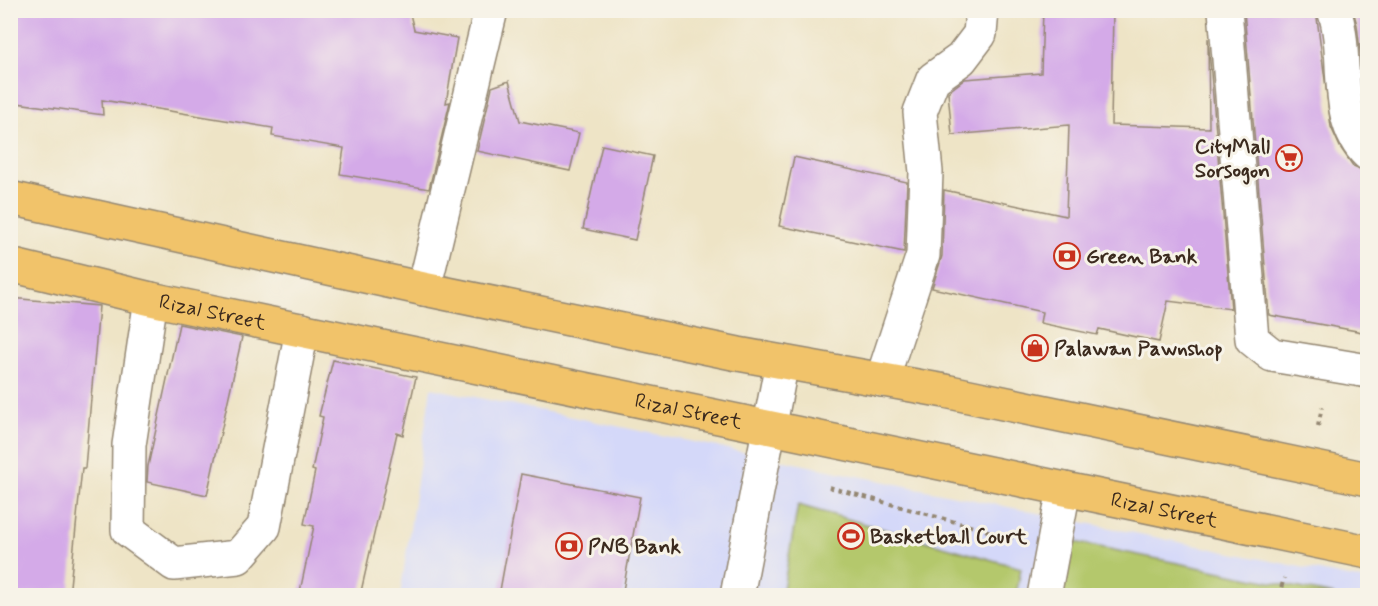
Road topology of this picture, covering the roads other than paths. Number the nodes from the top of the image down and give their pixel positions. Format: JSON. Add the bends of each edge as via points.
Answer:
{"nodes":[{"id":1,"x":491,"y":10,"type":"edge"},
{"id":2,"x":982,"y":10,"type":"edge"},
{"id":3,"x":1225,"y":10,"type":"edge"},
{"id":4,"x":1334,"y":10,"type":"edge"},
{"id":5,"x":1368,"y":153,"type":"edge"},
{"id":6,"x":10,"y":198,"type":"edge"},
{"id":7,"x":10,"y":265,"type":"edge"},
{"id":8,"x":424,"y":289,"type":"junction"},
{"id":9,"x":151,"y":299,"type":"junction"},
{"id":10,"x":302,"y":330,"type":"junction"},
{"id":11,"x":782,"y":362,"type":"junction"},
{"id":12,"x":1368,"y":371,"type":"edge"},
{"id":13,"x":882,"y":380,"type":"junction"},
{"id":14,"x":770,"y":428,"type":"junction"},
{"id":15,"x":1368,"y":479,"type":"edge"},
{"id":16,"x":1064,"y":489,"type":"junction"},
{"id":17,"x":1368,"y":552,"type":"edge"},
{"id":18,"x":737,"y":596,"type":"edge"},
{"id":19,"x":1044,"y":596,"type":"edge"}],
"edges":[{"from":1,"to":8,"type":"street"},
{"from":2,"to":13,"type":"street","via":[[980,34],[961,59],[933,79],[920,112],[926,172],[923,255]]},
{"from":3,"to":12,"type":"street","via":[[1252,339],[1272,355]]},
{"from":4,"to":5,"type":"street","via":[[1346,106],[1356,142]]},
{"from":6,"to":8,"type":"main road"},
{"from":7,"to":9,"type":"main road","name":"Rizal Street"},
{"from":8,"to":11,"type":"main road"},
{"from":9,"to":10,"type":"main road","name":"Rizal Street"},
{"from":9,"to":10,"type":"street","via":[[129,445],[128,530],[174,564],[238,557],[264,526]]},
{"from":10,"to":14,"type":"main road","name":"Rizal Street"},
{"from":11,"to":13,"type":"main road"},
{"from":11,"to":14,"type":"street"},
{"from":13,"to":15,"type":"main road"},
{"from":14,"to":16,"type":"main road","name":"Rizal Street"},
{"from":14,"to":18,"type":"street"},
{"from":16,"to":17,"type":"main road","name":"Rizal Street"},
{"from":16,"to":19,"type":"street"}]}
